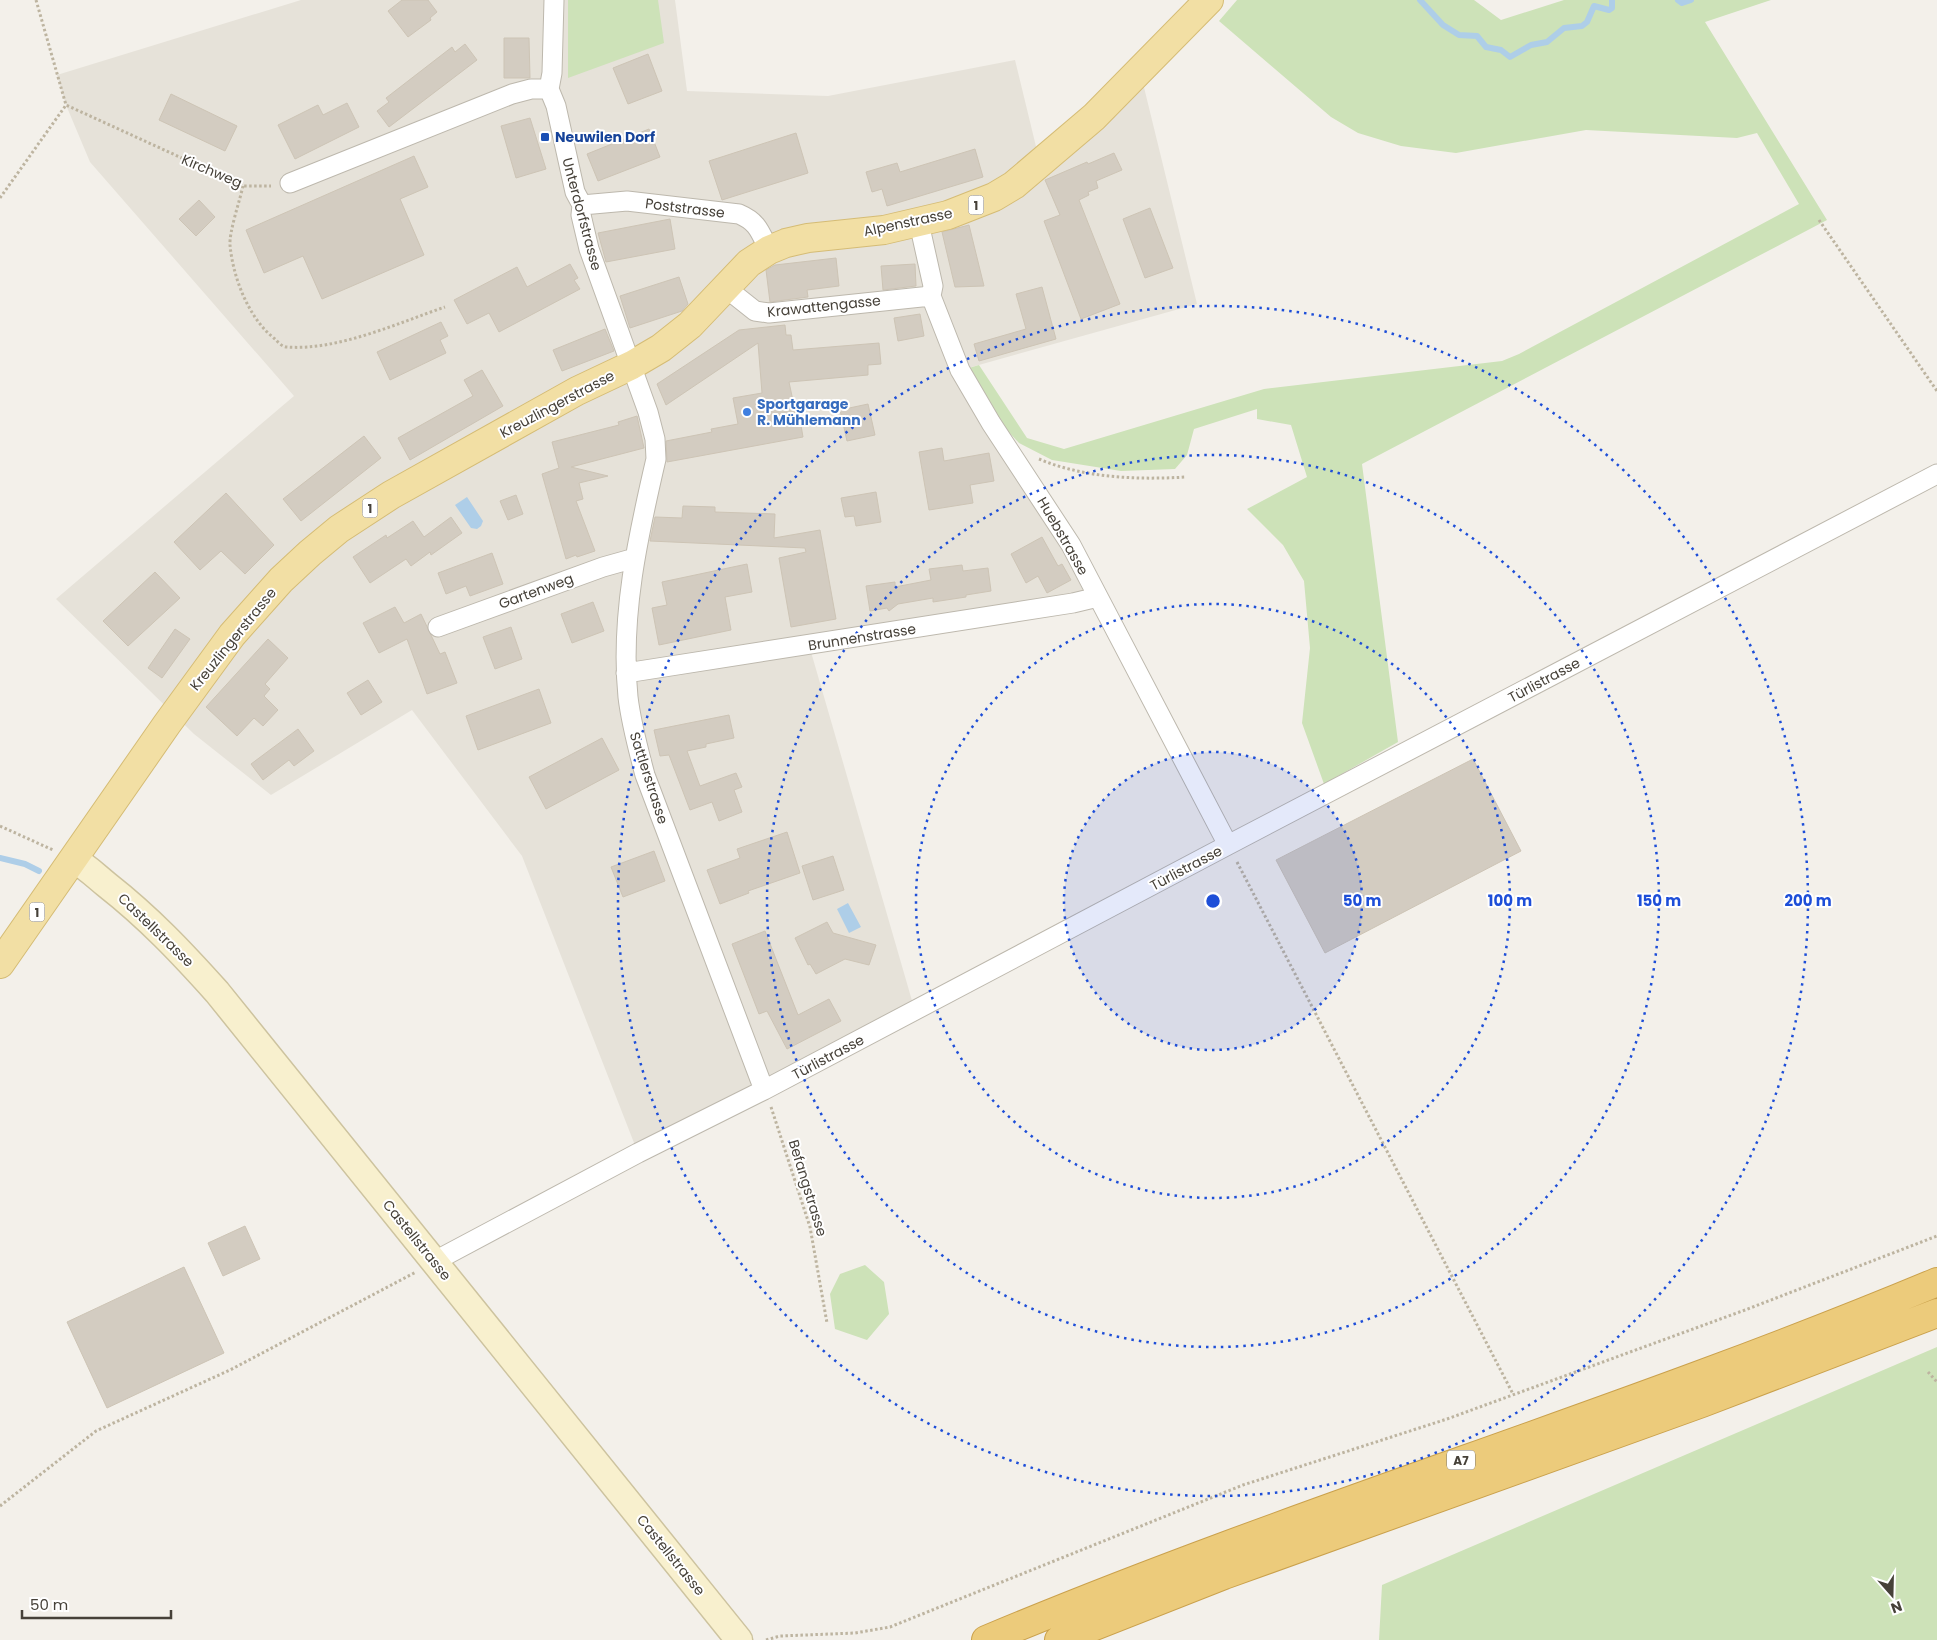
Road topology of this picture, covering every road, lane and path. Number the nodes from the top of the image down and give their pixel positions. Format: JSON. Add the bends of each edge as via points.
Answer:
{"nodes":[{"id":1,"x":36,"y":0,"type":"edge"},
{"id":2,"x":554,"y":0,"type":"edge"},
{"id":3,"x":1209,"y":0,"type":"edge"},
{"id":4,"x":549,"y":90,"type":"junction"},
{"id":5,"x":66,"y":104,"type":"junction"},
{"id":6,"x":290,"y":183,"type":"joint"},
{"id":7,"x":243,"y":186,"type":"junction"},
{"id":8,"x":0,"y":198,"type":"edge"},
{"id":9,"x":582,"y":205,"type":"junction"},
{"id":10,"x":1819,"y":220,"type":"dead end"},
{"id":11,"x":919,"y":223,"type":"junction"},
{"id":12,"x":769,"y":250,"type":"junction"},
{"id":13,"x":726,"y":288,"type":"junction"},
{"id":14,"x":931,"y":296,"type":"junction"},
{"id":15,"x":445,"y":307,"type":"dead end"},
{"id":16,"x":632,"y":365,"type":"junction"},
{"id":17,"x":1937,"y":391,"type":"edge"},
{"id":18,"x":1012,"y":454,"type":"junction"},
{"id":19,"x":1937,"y":474,"type":"edge"},
{"id":20,"x":1186,"y":477,"type":"dead end"},
{"id":21,"x":635,"y":558,"type":"junction"},
{"id":22,"x":1098,"y":597,"type":"junction"},
{"id":23,"x":438,"y":627,"type":"dead end"},
{"id":24,"x":626,"y":673,"type":"junction"},
{"id":25,"x":0,"y":826,"type":"edge"},
{"id":26,"x":30,"y":840,"type":"dead end"},
{"id":27,"x":1228,"y":845,"type":"junction"},
{"id":28,"x":74,"y":860,"type":"junction"},
{"id":29,"x":0,"y":964,"type":"edge"},
{"id":30,"x":764,"y":1090,"type":"junction"},
{"id":31,"x":1937,"y":1236,"type":"edge"},
{"id":32,"x":435,"y":1261,"type":"junction"},
{"id":33,"x":1937,"y":1282,"type":"edge"},
{"id":34,"x":1937,"y":1313,"type":"edge"},
{"id":35,"x":827,"y":1323,"type":"dead end"},
{"id":36,"x":1928,"y":1372,"type":"dead end"},
{"id":37,"x":1937,"y":1382,"type":"edge"},
{"id":38,"x":1513,"y":1394,"type":"junction"},
{"id":39,"x":0,"y":1506,"type":"edge"},
{"id":40,"x":739,"y":1640,"type":"edge"},
{"id":41,"x":766,"y":1640,"type":"edge"},
{"id":42,"x":986,"y":1640,"type":"edge"},
{"id":43,"x":1059,"y":1640,"type":"edge"}],
"edges":[{"from":1,"to":5,"type":"path"},
{"from":2,"to":4,"type":"street","name":"Unterdorfstrasse"},
{"from":3,"to":11,"type":"main road","name":"Alpenstrasse","number":"1","via":[[1094,117],[1014,185],[971,208]]},
{"from":4,"to":6,"type":"street","via":[[530,89],[512,94]]},
{"from":4,"to":9,"type":"street","name":"Unterdorfstrasse","via":[[556,106],[575,192]]},
{"from":5,"to":7,"type":"path","name":"Kirchweg"},
{"from":5,"to":8,"type":"path"},
{"from":6,"to":7,"type":"path","name":"Kirchweg"},
{"from":7,"to":15,"type":"path","via":[[229,244],[235,270],[247,306],[263,330],[284,347],[313,347],[345,341]]},
{"from":9,"to":12,"type":"street","name":"Poststrasse","via":[[627,201],[738,214],[757,226]]},
{"from":9,"to":16,"type":"street","name":"Unterdorfstrasse","via":[[581,215],[590,249]]},
{"from":10,"to":17,"type":"path"},
{"from":11,"to":12,"type":"main road","name":"Alpenstrasse","number":"1","via":[[808,238]]},
{"from":11,"to":14,"type":"street","name":"Huebstrasse","via":[[933,286]]},
{"from":12,"to":13,"type":"main road","name":"Alpenstrasse","number":"1","via":[[749,263]]},
{"from":13,"to":14,"type":"street","name":"Krawattengasse","via":[[748,308],[769,313]]},
{"from":13,"to":16,"type":"main road","name":"Alpenstrasse","number":"1","via":[[678,336]]},
{"from":14,"to":18,"type":"street","name":"Huebstrasse","via":[[960,370]]},
{"from":16,"to":21,"type":"street","name":"Sattlerstrasse","via":[[648,412],[656,451]]},
{"from":16,"to":28,"type":"main road","name":"Kreuzlingerstrasse","number":"1","via":[[577,391],[391,495],[339,529],[310,553],[232,635]]},
{"from":18,"to":20,"type":"path","via":[[1028,455],[1049,464],[1097,475],[1158,479]]},
{"from":18,"to":22,"type":"street","name":"Huebstrasse","via":[[1059,525]]},
{"from":19,"to":27,"type":"street","name":"Türlistrasse"},
{"from":21,"to":23,"type":"street","name":"Gartenweg"},
{"from":21,"to":24,"type":"street","name":"Sattlerstrasse","via":[[628,606]]},
{"from":22,"to":24,"type":"street","name":"Brunnenstrasse"},
{"from":22,"to":27,"type":"street","name":"Huebstrasse"},
{"from":24,"to":30,"type":"street","name":"Sattlerstrasse","via":[[632,725],[645,775]]},
{"from":25,"to":26,"type":"path"},
{"from":27,"to":30,"type":"street","name":"Türlistrasse"},
{"from":27,"to":38,"type":"path"},
{"from":28,"to":29,"type":"main road","name":"Kreuzlingerstrasse","number":"1"},
{"from":28,"to":32,"type":"street","name":"Castellstrasse","via":[[138,909],[176,946]]},
{"from":30,"to":32,"type":"street","name":"Türlistrasse"},
{"from":30,"to":35,"type":"path","name":"Befangstrasse","via":[[810,1227]]},
{"from":31,"to":38,"type":"path"},
{"from":32,"to":39,"type":"path","via":[[230,1370],[96,1432]]},
{"from":32,"to":40,"type":"street","name":"Castellstrasse"},
{"from":33,"to":42,"type":"highway","number":"A7","via":[[1691,1378],[1173,1565]]},
{"from":34,"to":43,"type":"highway","number":"A7","via":[[1702,1404],[1234,1572]]},
{"from":36,"to":37,"type":"path"},
{"from":38,"to":41,"type":"path","via":[[1243,1485],[890,1627],[855,1633],[780,1636]]}]}
